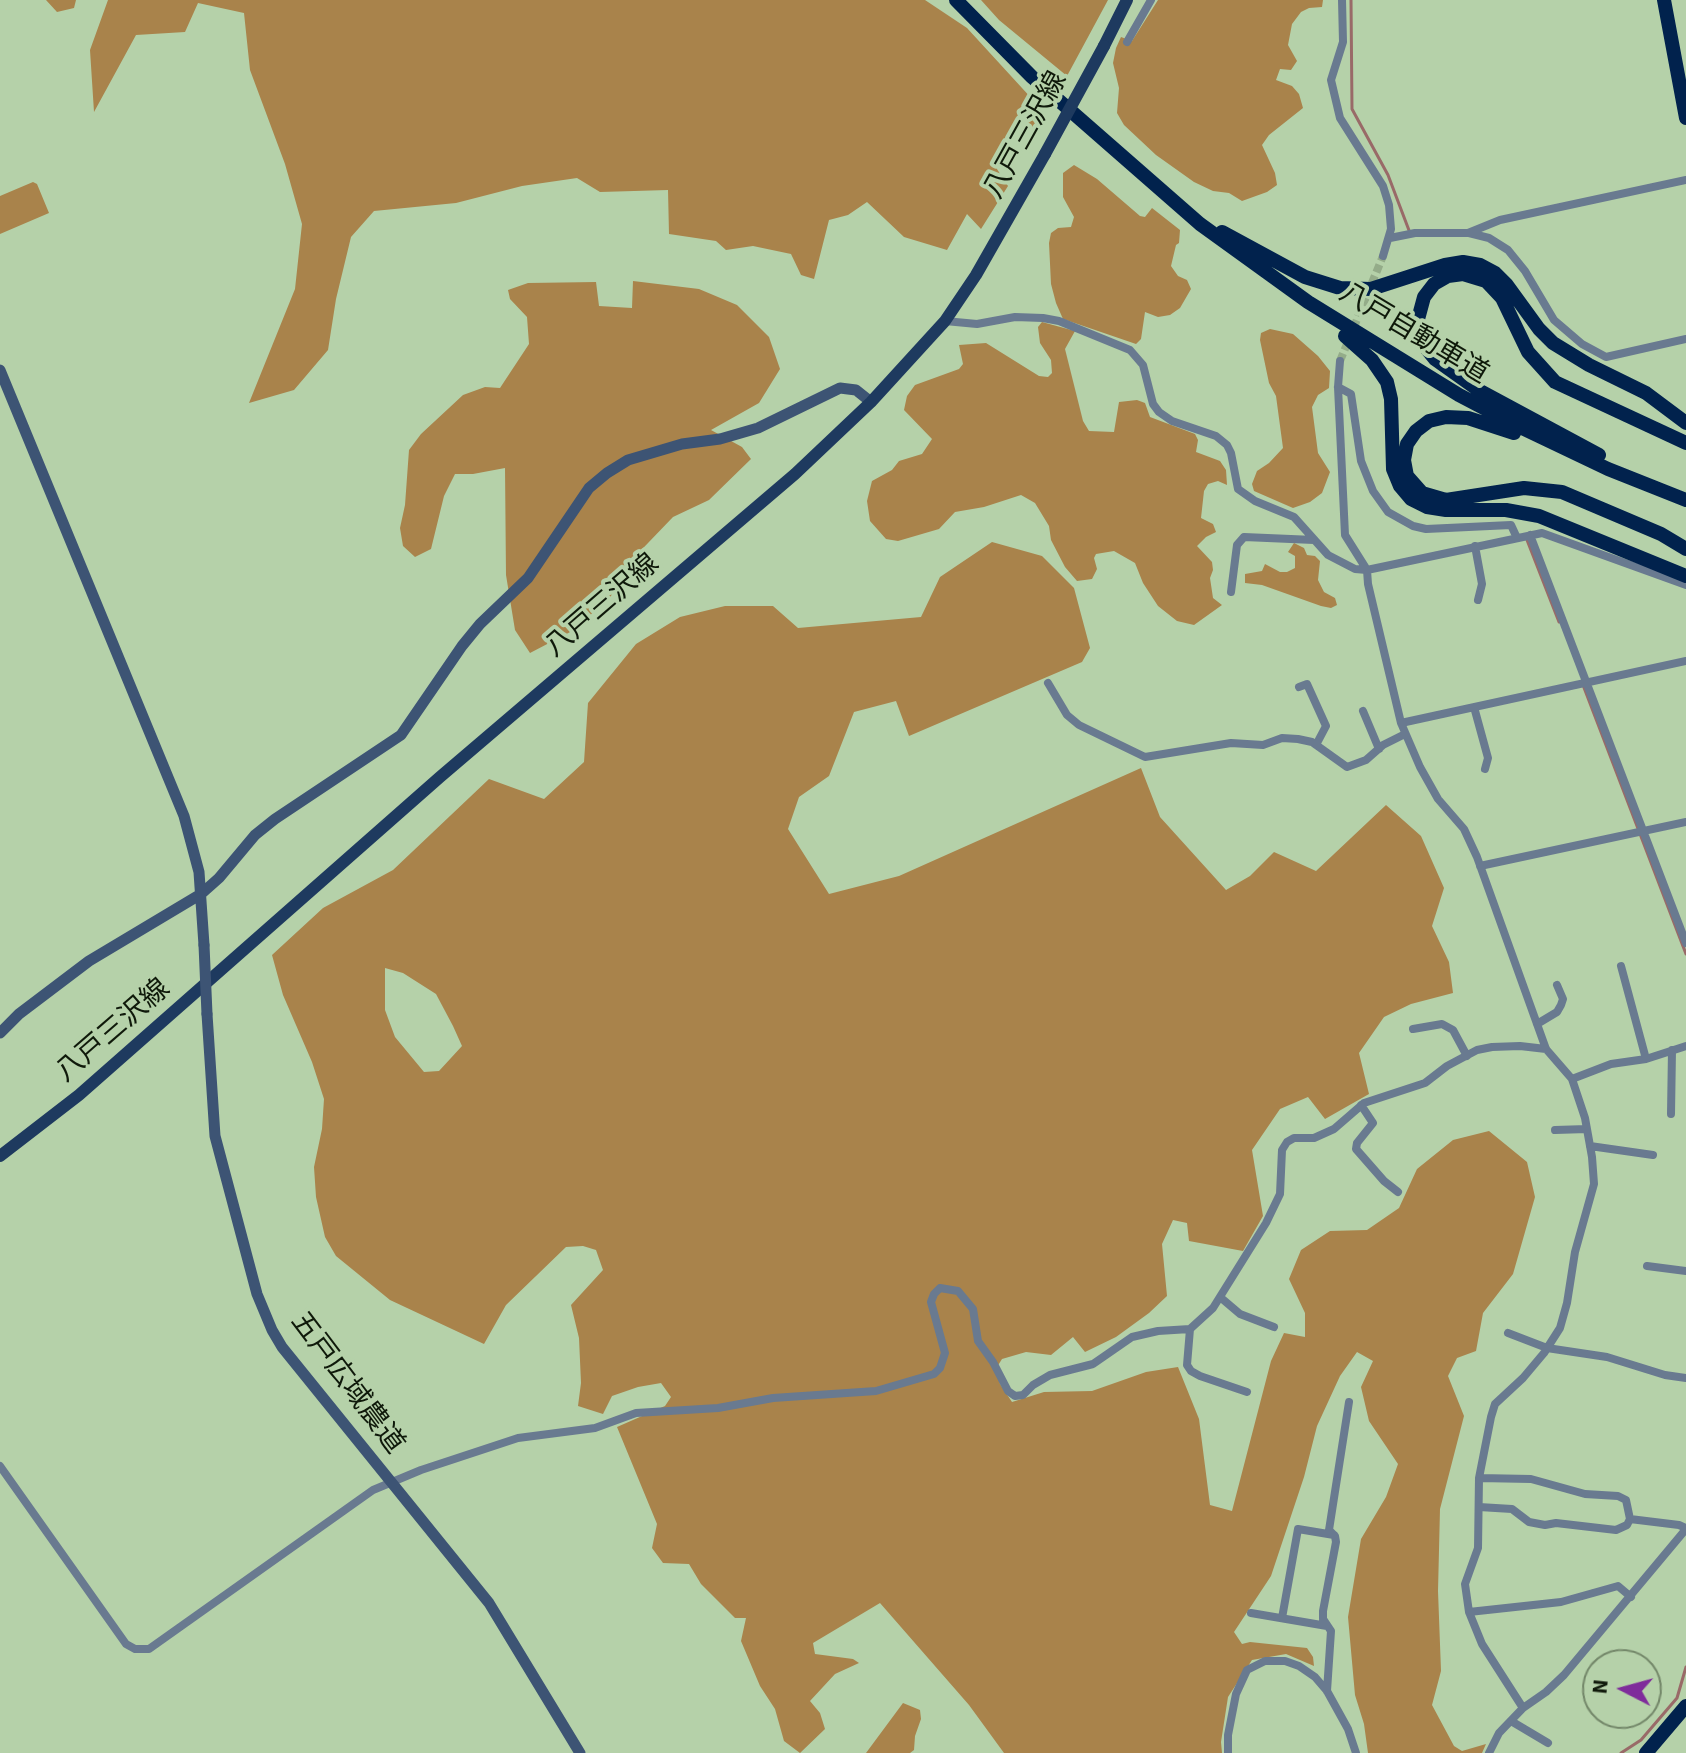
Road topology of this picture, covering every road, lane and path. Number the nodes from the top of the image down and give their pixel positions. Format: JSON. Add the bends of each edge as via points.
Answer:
{"nodes":[{"id":1,"x":956,"y":0,"type":"edge"},
{"id":2,"x":1127,"y":0,"type":"edge"},
{"id":3,"x":1151,"y":0,"type":"edge"},
{"id":4,"x":1342,"y":0,"type":"edge"},
{"id":5,"x":1664,"y":0,"type":"edge"},
{"id":6,"x":1127,"y":42,"type":"dead end"},
{"id":7,"x":1686,"y":118,"type":"edge"},
{"id":8,"x":1140,"y":171,"type":"junction"},
{"id":9,"x":1686,"y":180,"type":"edge"},
{"id":10,"x":1218,"y":230,"type":"junction"},
{"id":11,"x":1468,"y":233,"type":"junction"},
{"id":12,"x":1390,"y":238,"type":"junction"},
{"id":13,"x":1383,"y":256,"type":"tunnel mouth"},
{"id":14,"x":1253,"y":264,"type":"junction"},
{"id":15,"x":945,"y":321,"type":"junction"},
{"id":16,"x":1686,"y":339,"type":"edge"},
{"id":17,"x":1340,"y":361,"type":"tunnel mouth"},
{"id":18,"x":0,"y":370,"type":"edge"},
{"id":19,"x":1338,"y":387,"type":"junction"},
{"id":20,"x":4,"y":389,"type":"edge"},
{"id":21,"x":871,"y":402,"type":"junction"},
{"id":22,"x":1686,"y":423,"type":"edge"},
{"id":23,"x":1686,"y":443,"type":"edge"},
{"id":24,"x":1608,"y":469,"type":"junction"},
{"id":25,"x":1624,"y":469,"type":"junction"},
{"id":26,"x":1686,"y":493,"type":"edge"},
{"id":27,"x":1686,"y":500,"type":"edge"},
{"id":28,"x":1530,"y":535,"type":"junction"},
{"id":29,"x":1517,"y":538,"type":"junction"},
{"id":30,"x":1314,"y":540,"type":"junction"},
{"id":31,"x":1475,"y":546,"type":"junction"},
{"id":32,"x":1686,"y":549,"type":"edge"},
{"id":33,"x":1367,"y":570,"type":"junction"},
{"id":34,"x":1686,"y":576,"type":"edge"},
{"id":35,"x":1686,"y":585,"type":"edge"},
{"id":36,"x":1231,"y":592,"type":"dead end"},
{"id":37,"x":1478,"y":600,"type":"dead end"},
{"id":38,"x":1686,"y":661,"type":"edge"},
{"id":39,"x":1048,"y":683,"type":"dead end"},
{"id":40,"x":1585,"y":683,"type":"junction"},
{"id":41,"x":1299,"y":687,"type":"dead end"},
{"id":42,"x":1474,"y":707,"type":"junction"},
{"id":43,"x":1363,"y":711,"type":"dead end"},
{"id":44,"x":1401,"y":723,"type":"junction"},
{"id":45,"x":1405,"y":734,"type":"junction"},
{"id":46,"x":1316,"y":745,"type":"junction"},
{"id":47,"x":1379,"y":749,"type":"junction"},
{"id":48,"x":1485,"y":769,"type":"dead end"},
{"id":49,"x":1686,"y":822,"type":"edge"},
{"id":50,"x":1643,"y":832,"type":"junction"},
{"id":51,"x":1480,"y":866,"type":"junction"},
{"id":52,"x":201,"y":894,"type":"junction"},
{"id":53,"x":1686,"y":943,"type":"edge"},
{"id":54,"x":1621,"y":966,"type":"dead end"},
{"id":55,"x":1557,"y":985,"type":"dead end"},
{"id":56,"x":1537,"y":1024,"type":"junction"},
{"id":57,"x":1413,"y":1029,"type":"dead end"},
{"id":58,"x":0,"y":1033,"type":"edge"},
{"id":59,"x":1686,"y":1046,"type":"edge"},
{"id":60,"x":1546,"y":1049,"type":"junction"},
{"id":61,"x":1672,"y":1050,"type":"junction"},
{"id":62,"x":1467,"y":1056,"type":"junction"},
{"id":63,"x":1646,"y":1059,"type":"junction"},
{"id":64,"x":1572,"y":1079,"type":"junction"},
{"id":65,"x":1361,"y":1105,"type":"junction"},
{"id":66,"x":1671,"y":1114,"type":"dead end"},
{"id":67,"x":1587,"y":1129,"type":"junction"},
{"id":68,"x":1555,"y":1130,"type":"dead end"},
{"id":69,"x":1590,"y":1146,"type":"junction"},
{"id":70,"x":1653,"y":1155,"type":"dead end"},
{"id":71,"x":0,"y":1156,"type":"edge"},
{"id":72,"x":1398,"y":1192,"type":"dead end"},
{"id":73,"x":1647,"y":1266,"type":"dead end"},
{"id":74,"x":1686,"y":1271,"type":"edge"},
{"id":75,"x":1220,"y":1297,"type":"junction"},
{"id":76,"x":1274,"y":1327,"type":"dead end"},
{"id":77,"x":1190,"y":1329,"type":"junction"},
{"id":78,"x":1508,"y":1333,"type":"dead end"},
{"id":79,"x":1547,"y":1348,"type":"junction"},
{"id":80,"x":1686,"y":1378,"type":"edge"},
{"id":81,"x":1247,"y":1392,"type":"dead end"},
{"id":82,"x":1349,"y":1402,"type":"dead end"},
{"id":83,"x":0,"y":1466,"type":"edge"},
{"id":84,"x":1479,"y":1478,"type":"junction"},
{"id":85,"x":390,"y":1481,"type":"junction"},
{"id":86,"x":1479,"y":1507,"type":"junction"},
{"id":87,"x":1630,"y":1519,"type":"junction"},
{"id":88,"x":1686,"y":1529,"type":"edge"},
{"id":89,"x":1335,"y":1536,"type":"junction"},
{"id":90,"x":1631,"y":1597,"type":"junction"},
{"id":91,"x":1469,"y":1612,"type":"junction"},
{"id":92,"x":1251,"y":1613,"type":"dead end"},
{"id":93,"x":1282,"y":1618,"type":"junction"},
{"id":94,"x":1327,"y":1626,"type":"junction"},
{"id":95,"x":1327,"y":1691,"type":"junction"},
{"id":96,"x":1686,"y":1706,"type":"edge"},
{"id":97,"x":1523,"y":1708,"type":"junction"},
{"id":98,"x":1511,"y":1721,"type":"junction"},
{"id":99,"x":1548,"y":1743,"type":"dead end"},
{"id":100,"x":580,"y":1753,"type":"edge"},
{"id":101,"x":1228,"y":1753,"type":"edge"},
{"id":102,"x":1356,"y":1753,"type":"edge"},
{"id":103,"x":1489,"y":1753,"type":"edge"},
{"id":104,"x":1646,"y":1753,"type":"edge"}],
"edges":[{"from":1,"to":8,"type":"highway","name":"八戸自動車道","via":[[1032,77]]},
{"from":2,"to":15,"type":"main road","name":"八戸三沢線","bridge":true,"via":[[1045,154]]},
{"from":3,"to":6,"type":"street"},
{"from":4,"to":12,"type":"street","via":[[1343,42],[1331,80],[1334,97],[1346,131],[1383,186]]},
{"from":5,"to":7,"type":"highway"},
{"from":8,"to":10,"type":"highway","name":"八戸自動車道"},
{"from":8,"to":14,"type":"highway","name":"八戸自動車道"},
{"from":9,"to":11,"type":"street","via":[[1500,220]]},
{"from":10,"to":22,"type":"highway","via":[[1305,277],[1340,288],[1371,289],[1445,265],[1480,265],[1507,285],[1553,343],[1646,393]]},
{"from":10,"to":25,"type":"highway","name":"八戸自動車道","via":[[1453,384]]},
{"from":11,"to":12,"type":"street"},
{"from":11,"to":16,"type":"street","via":[[1508,250],[1554,320],[1606,357]]},
{"from":12,"to":13,"type":"street"},
{"from":14,"to":24,"type":"highway","name":"八戸自動車道","via":[[1459,395]]},
{"from":14,"to":34,"type":"highway","via":[[1357,346],[1383,374],[1391,399],[1393,469],[1411,499],[1446,510],[1539,516]]},
{"from":15,"to":21,"type":"main road","name":"八戸三沢線"},
{"from":15,"to":30,"type":"street","via":[[1051,320],[1130,350],[1143,365],[1159,412],[1227,445],[1238,489],[1294,517]]},
{"from":17,"to":19,"type":"street"},
{"from":18,"to":20,"type":"street","name":"五戸広域農道"},
{"from":19,"to":29,"type":"street","via":[[1351,394],[1361,461],[1388,512],[1426,529],[1511,525]]},
{"from":19,"to":33,"type":"street","via":[[1345,535]]},
{"from":20,"to":52,"type":"street","name":"五戸広域農道","via":[[184,816]]},
{"from":21,"to":52,"type":"street","via":[[856,390],[840,388],[758,428],[628,460],[607,473],[589,488],[528,578],[462,646],[401,735],[275,819]]},
{"from":21,"to":71,"type":"main road","name":"八戸三沢線","via":[[795,474],[79,1095]]},
{"from":23,"to":25,"type":"highway","via":[[1555,382],[1528,352],[1497,291],[1480,277],[1455,274],[1428,290],[1417,323],[1422,343],[1435,359],[1480,391]]},
{"from":24,"to":27,"type":"highway","name":"八戸自動車道"},
{"from":24,"to":32,"type":"highway","via":[[1494,425],[1456,417],[1422,425],[1407,444],[1404,460],[1411,483],[1429,497],[1456,500],[1516,489],[1552,490]]},
{"from":25,"to":26,"type":"highway","name":"八戸自動車道"},
{"from":28,"to":29,"type":"street"},
{"from":28,"to":35,"type":"street","via":[[1542,533]]},
{"from":28,"to":40,"type":"street"},
{"from":29,"to":31,"type":"street"},
{"from":30,"to":33,"type":"street","via":[[1339,562]]},
{"from":30,"to":36,"type":"street","via":[[1244,537],[1237,545]]},
{"from":31,"to":33,"type":"street"},
{"from":31,"to":37,"type":"street","via":[[1482,584]]},
{"from":33,"to":44,"type":"street"},
{"from":38,"to":40,"type":"street"},
{"from":39,"to":46,"type":"street","via":[[1079,725],[1145,757],[1231,743],[1263,745],[1282,738]]},
{"from":40,"to":42,"type":"street"},
{"from":40,"to":50,"type":"street"},
{"from":41,"to":46,"type":"street","via":[[1307,684],[1326,726]]},
{"from":42,"to":44,"type":"street"},
{"from":42,"to":48,"type":"street","via":[[1488,758]]},
{"from":43,"to":47,"type":"street"},
{"from":44,"to":45,"type":"street"},
{"from":45,"to":47,"type":"street"},
{"from":45,"to":51,"type":"street","via":[[1438,799],[1464,829]]},
{"from":46,"to":47,"type":"street","via":[[1347,767]]},
{"from":49,"to":50,"type":"street"},
{"from":50,"to":51,"type":"street"},
{"from":50,"to":53,"type":"street"},
{"from":51,"to":56,"type":"street"},
{"from":52,"to":58,"type":"street","via":[[89,961]]},
{"from":52,"to":85,"type":"street","name":"五戸広域農道","bridge":true,"via":[[215,1136],[263,1313],[282,1347]]},
{"from":54,"to":63,"type":"street"},
{"from":55,"to":56,"type":"street","via":[[1561,1005]]},
{"from":56,"to":60,"type":"street"},
{"from":57,"to":62,"type":"street","via":[[1442,1024],[1453,1030]]},
{"from":59,"to":61,"type":"street"},
{"from":60,"to":62,"type":"street","via":[[1492,1047]]},
{"from":60,"to":64,"type":"street"},
{"from":61,"to":63,"type":"street"},
{"from":61,"to":66,"type":"street"},
{"from":62,"to":65,"type":"street","via":[[1425,1083]]},
{"from":63,"to":64,"type":"street","via":[[1611,1064]]},
{"from":64,"to":67,"type":"street"},
{"from":65,"to":72,"type":"street","via":[[1373,1123],[1356,1149]]},
{"from":65,"to":75,"type":"street","via":[[1334,1129],[1287,1142],[1280,1194]]},
{"from":67,"to":68,"type":"street"},
{"from":67,"to":69,"type":"street"},
{"from":69,"to":70,"type":"street"},
{"from":69,"to":79,"type":"street","via":[[1594,1184],[1560,1328]]},
{"from":73,"to":74,"type":"street"},
{"from":75,"to":76,"type":"street","via":[[1240,1314]]},
{"from":75,"to":77,"type":"street"},
{"from":77,"to":81,"type":"street","via":[[1191,1371]]},
{"from":77,"to":85,"type":"street","via":[[1132,1337],[1093,1364],[1050,1375],[1015,1396],[978,1341],[973,1309],[958,1291],[940,1288],[931,1302],[945,1353],[934,1374],[915,1382],[876,1391],[636,1413],[595,1428],[518,1438]]},
{"from":78,"to":79,"type":"street"},
{"from":79,"to":80,"type":"street"},
{"from":79,"to":84,"type":"street","via":[[1495,1404]]},
{"from":82,"to":89,"type":"street","via":[[1329,1530]]},
{"from":83,"to":85,"type":"street","via":[[126,1644],[135,1649],[149,1649]]},
{"from":84,"to":86,"type":"street"},
{"from":84,"to":87,"type":"street","via":[[1531,1479],[1585,1494],[1618,1496],[1626,1500]]},
{"from":85,"to":100,"type":"street","name":"五戸広域農道","via":[[489,1603]]},
{"from":86,"to":87,"type":"street","via":[[1512,1509],[1529,1522],[1545,1525],[1616,1530]]},
{"from":86,"to":91,"type":"street","via":[[1478,1548],[1465,1584]]},
{"from":87,"to":88,"type":"street"},
{"from":88,"to":90,"type":"street"},
{"from":89,"to":93,"type":"street","via":[[1298,1529]]},
{"from":89,"to":94,"type":"street","via":[[1323,1611]]},
{"from":90,"to":91,"type":"street","via":[[1618,1586],[1561,1602]]},
{"from":90,"to":97,"type":"street","via":[[1564,1675]]},
{"from":91,"to":97,"type":"street","via":[[1492,1662]]},
{"from":92,"to":93,"type":"street"},
{"from":93,"to":94,"type":"street"},
{"from":94,"to":95,"type":"street"},
{"from":95,"to":101,"type":"street","via":[[1315,1677],[1285,1661],[1265,1661],[1247,1670],[1236,1694]]},
{"from":95,"to":102,"type":"street"},
{"from":96,"to":104,"type":"highway"},
{"from":97,"to":98,"type":"street"},
{"from":98,"to":99,"type":"street"},
{"from":98,"to":103,"type":"street"}]}
